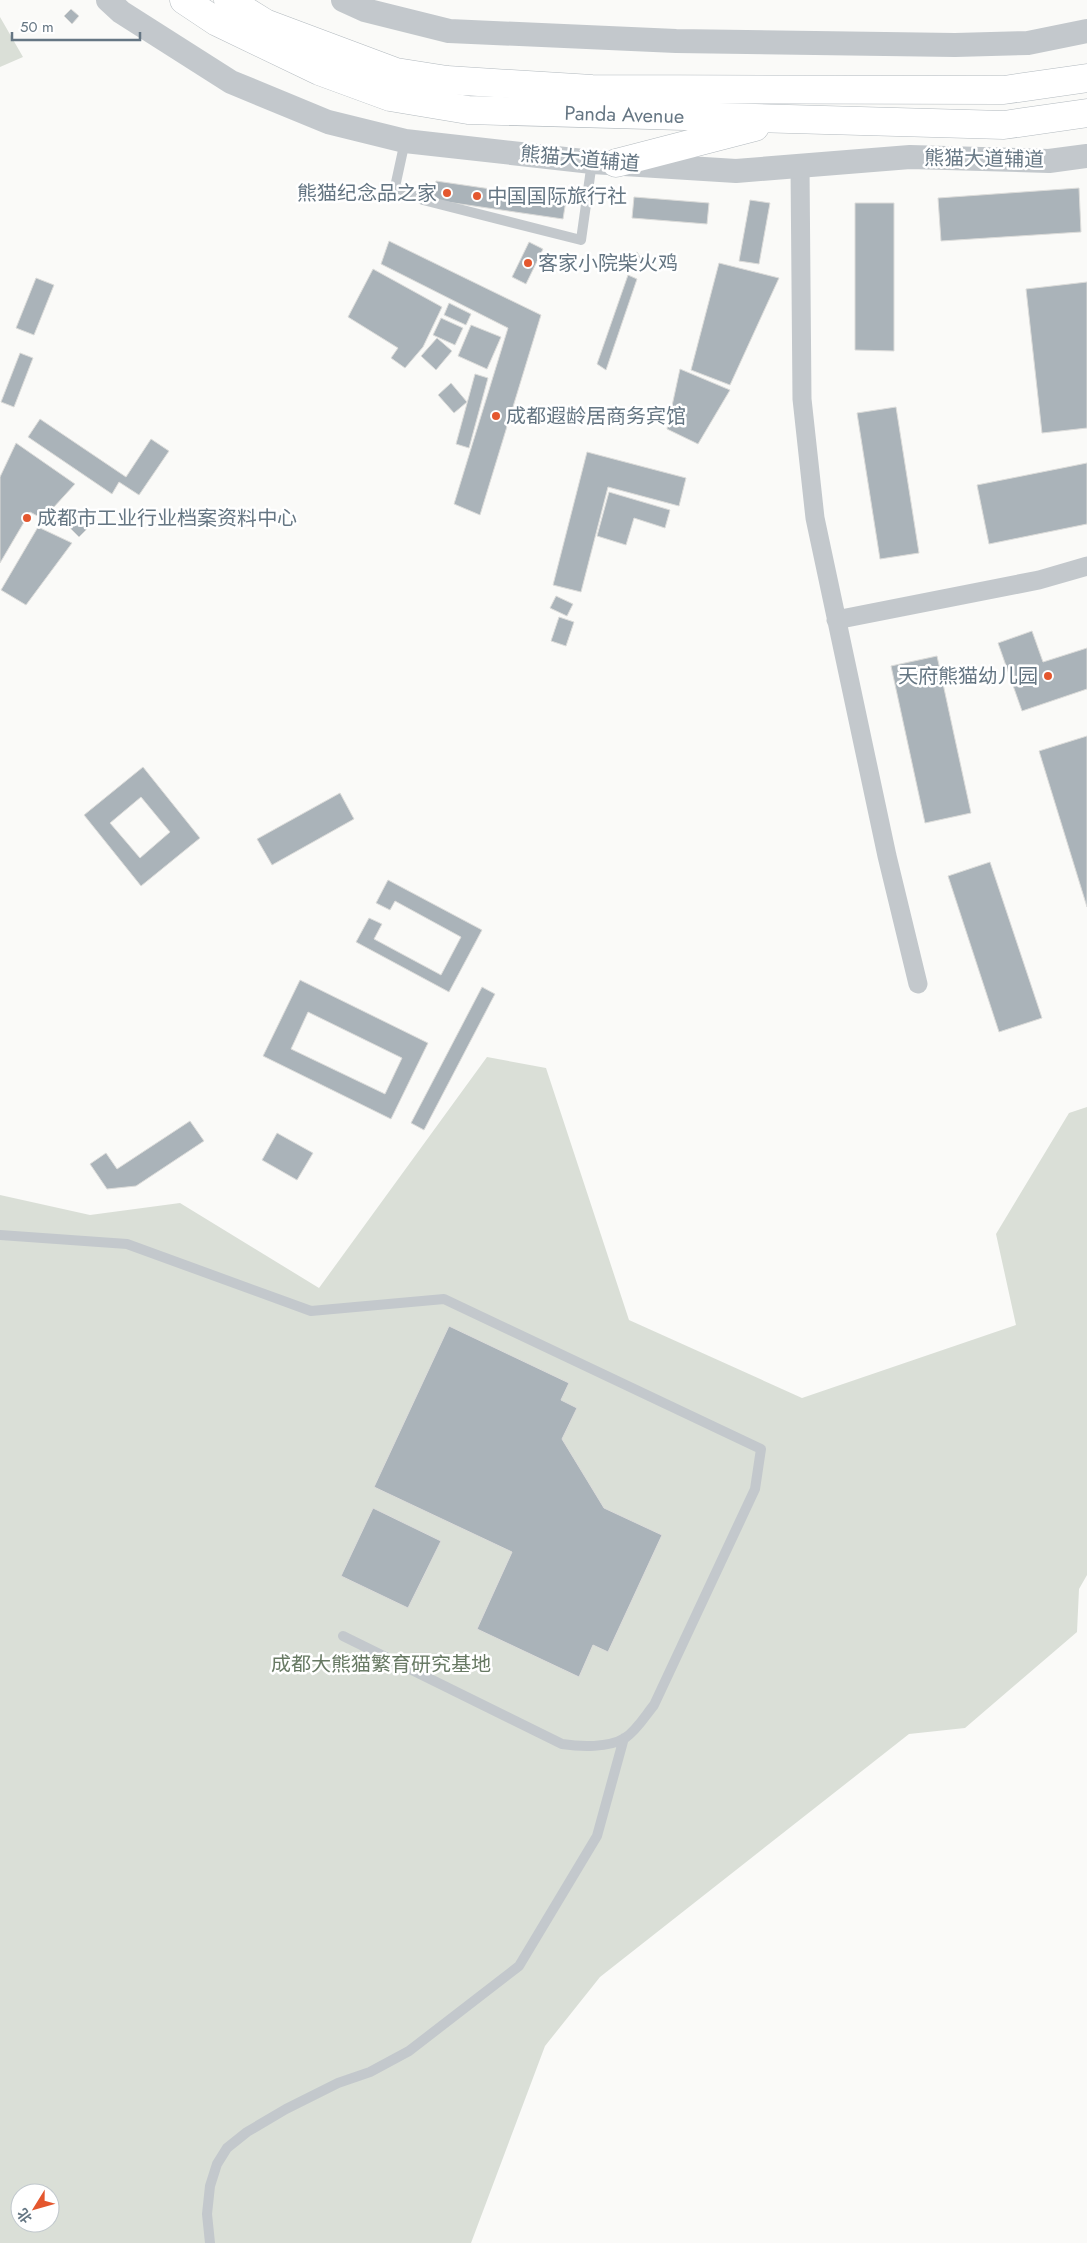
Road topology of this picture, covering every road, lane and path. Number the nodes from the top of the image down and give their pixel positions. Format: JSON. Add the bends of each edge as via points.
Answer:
{"nodes":[{"id":1,"x":108,"y":0,"type":"edge"},
{"id":2,"x":184,"y":0,"type":"edge"},
{"id":3,"x":228,"y":0,"type":"edge"},
{"id":4,"x":343,"y":0,"type":"edge"},
{"id":5,"x":1087,"y":31,"type":"edge"},
{"id":6,"x":1087,"y":78,"type":"edge"},
{"id":7,"x":1087,"y":113,"type":"edge"},
{"id":8,"x":786,"y":119,"type":"junction"},
{"id":9,"x":405,"y":141,"type":"junction"},
{"id":10,"x":1087,"y":156,"type":"edge"},
{"id":11,"x":604,"y":162,"type":"junction"},
{"id":12,"x":800,"y":166,"type":"junction"},
{"id":13,"x":1087,"y":566,"type":"edge"},
{"id":14,"x":836,"y":620,"type":"junction"},
{"id":15,"x":918,"y":984,"type":"dead end"},
{"id":16,"x":0,"y":1235,"type":"edge"},
{"id":17,"x":343,"y":1636,"type":"dead end"},
{"id":18,"x":624,"y":1738,"type":"junction"},
{"id":19,"x":210,"y":2243,"type":"edge"}],
"edges":[{"from":1,"to":9,"type":"street","name":"熊猫大道辅道","via":[[121,12],[231,82],[328,122]]},
{"from":2,"to":8,"type":"main road","name":"Panda Avenue","via":[[217,22],[319,71],[390,97],[468,110]]},
{"from":3,"to":6,"type":"main road","name":"Panda Avenue","via":[[265,23],[396,72],[447,80],[592,90],[1004,90]]},
{"from":4,"to":5,"type":"street","via":[[365,10],[449,31],[676,41],[1028,43]]},
{"from":7,"to":8,"type":"main road","name":"Panda Avenue","via":[[1004,126]]},
{"from":8,"to":11,"type":"main road"},
{"from":9,"to":11,"type":"street","name":"熊猫大道辅道"},
{"from":9,"to":11,"type":"lane","via":[[395,187],[423,200],[581,240]]},
{"from":10,"to":12,"type":"street","name":"熊猫大道辅道","via":[[1048,161],[910,158]]},
{"from":11,"to":12,"type":"street","name":"熊猫大道辅道","via":[[736,171]]},
{"from":12,"to":14,"type":"street","via":[[802,399],[814,518]]},
{"from":13,"to":14,"type":"street","via":[[1039,580]]},
{"from":14,"to":15,"type":"street"},
{"from":16,"to":18,"type":"lane","via":[[127,1244],[311,1311],[444,1299],[761,1449],[755,1489],[654,1705]]},
{"from":17,"to":18,"type":"lane","via":[[562,1744],[581,1747]]},
{"from":18,"to":19,"type":"lane","via":[[597,1836],[519,1966],[408,2052],[286,2109],[227,2148],[217,2164],[210,2186],[207,2214]]}]}
